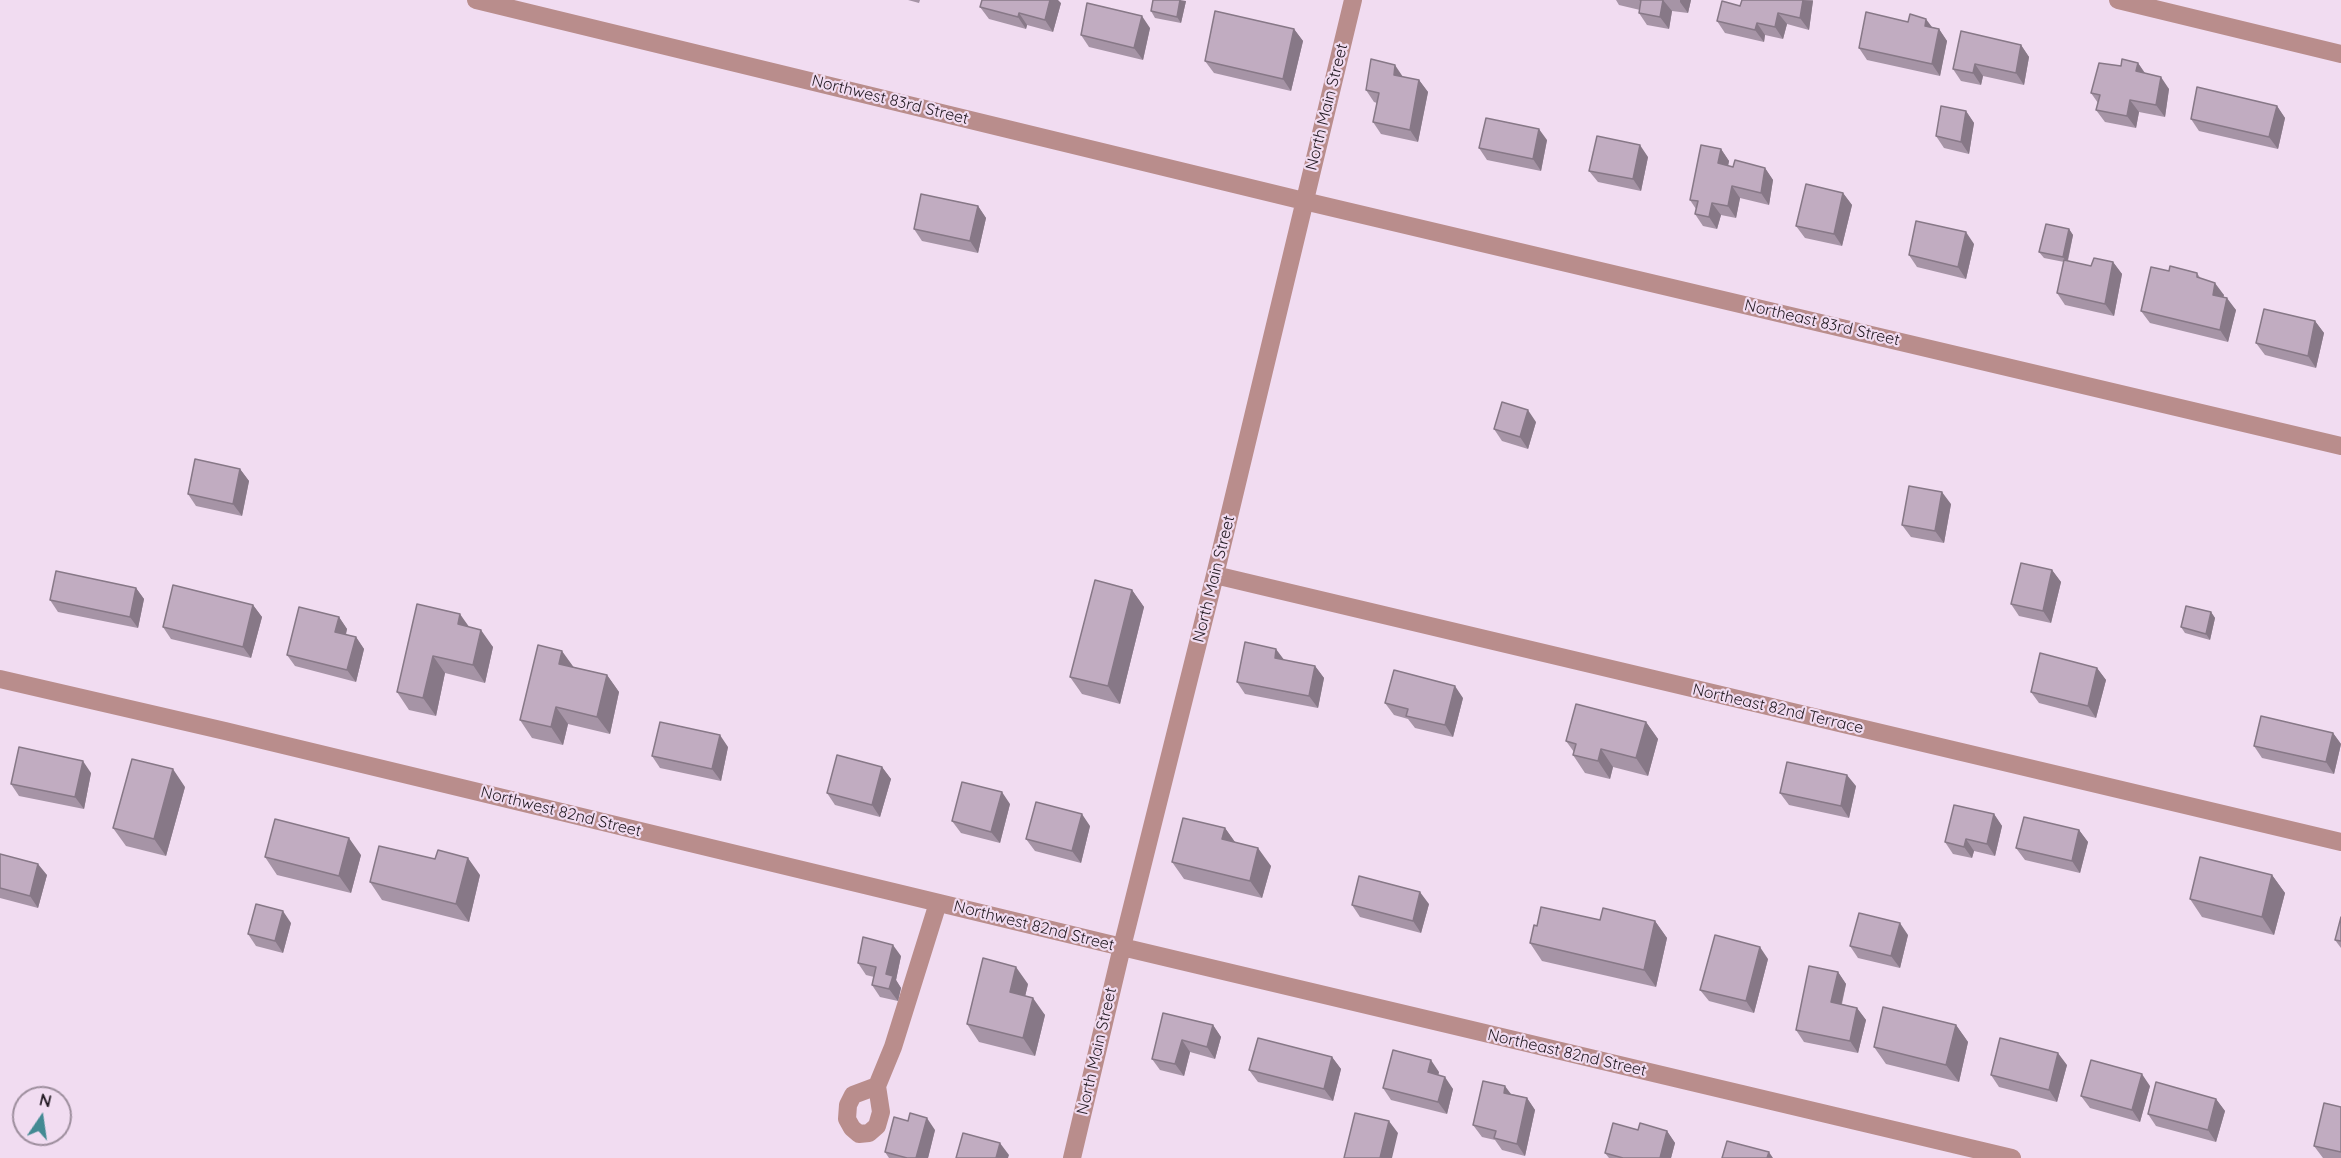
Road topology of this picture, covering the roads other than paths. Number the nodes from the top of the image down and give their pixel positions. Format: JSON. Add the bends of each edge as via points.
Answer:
{"nodes":[{"id":1,"x":476,"y":0,"type":"edge"},
{"id":2,"x":1353,"y":0,"type":"edge"},
{"id":3,"x":2118,"y":0,"type":"edge"},
{"id":4,"x":2341,"y":54,"type":"edge"},
{"id":5,"x":1304,"y":201,"type":"junction"},
{"id":6,"x":2341,"y":446,"type":"edge"},
{"id":7,"x":1215,"y":575,"type":"junction"},
{"id":8,"x":0,"y":679,"type":"edge"},
{"id":9,"x":2341,"y":842,"type":"edge"},
{"id":10,"x":938,"y":903,"type":"junction"},
{"id":11,"x":1122,"y":947,"type":"junction"},
{"id":12,"x":877,"y":1086,"type":"dead end"},
{"id":13,"x":1072,"y":1158,"type":"edge"},
{"id":14,"x":2012,"y":1158,"type":"edge"}],
"edges":[{"from":1,"to":5,"type":"street","name":"Northwest 83rd Street"},
{"from":2,"to":5,"type":"street","name":"North Main Street"},
{"from":3,"to":4,"type":"street"},
{"from":5,"to":6,"type":"street","name":"Northeast 83rd Street"},
{"from":5,"to":7,"type":"street","name":"North Main Street"},
{"from":7,"to":9,"type":"street","name":"Northeast 82nd Terrace"},
{"from":7,"to":11,"type":"street","name":"North Main Street"},
{"from":8,"to":10,"type":"street","name":"Northwest 82nd Street"},
{"from":10,"to":11,"type":"street","name":"Northwest 82nd Street"},
{"from":10,"to":12,"type":"street"},
{"from":11,"to":13,"type":"street","name":"North Main Street"},
{"from":11,"to":14,"type":"street","name":"Northeast 82nd Street"}]}
